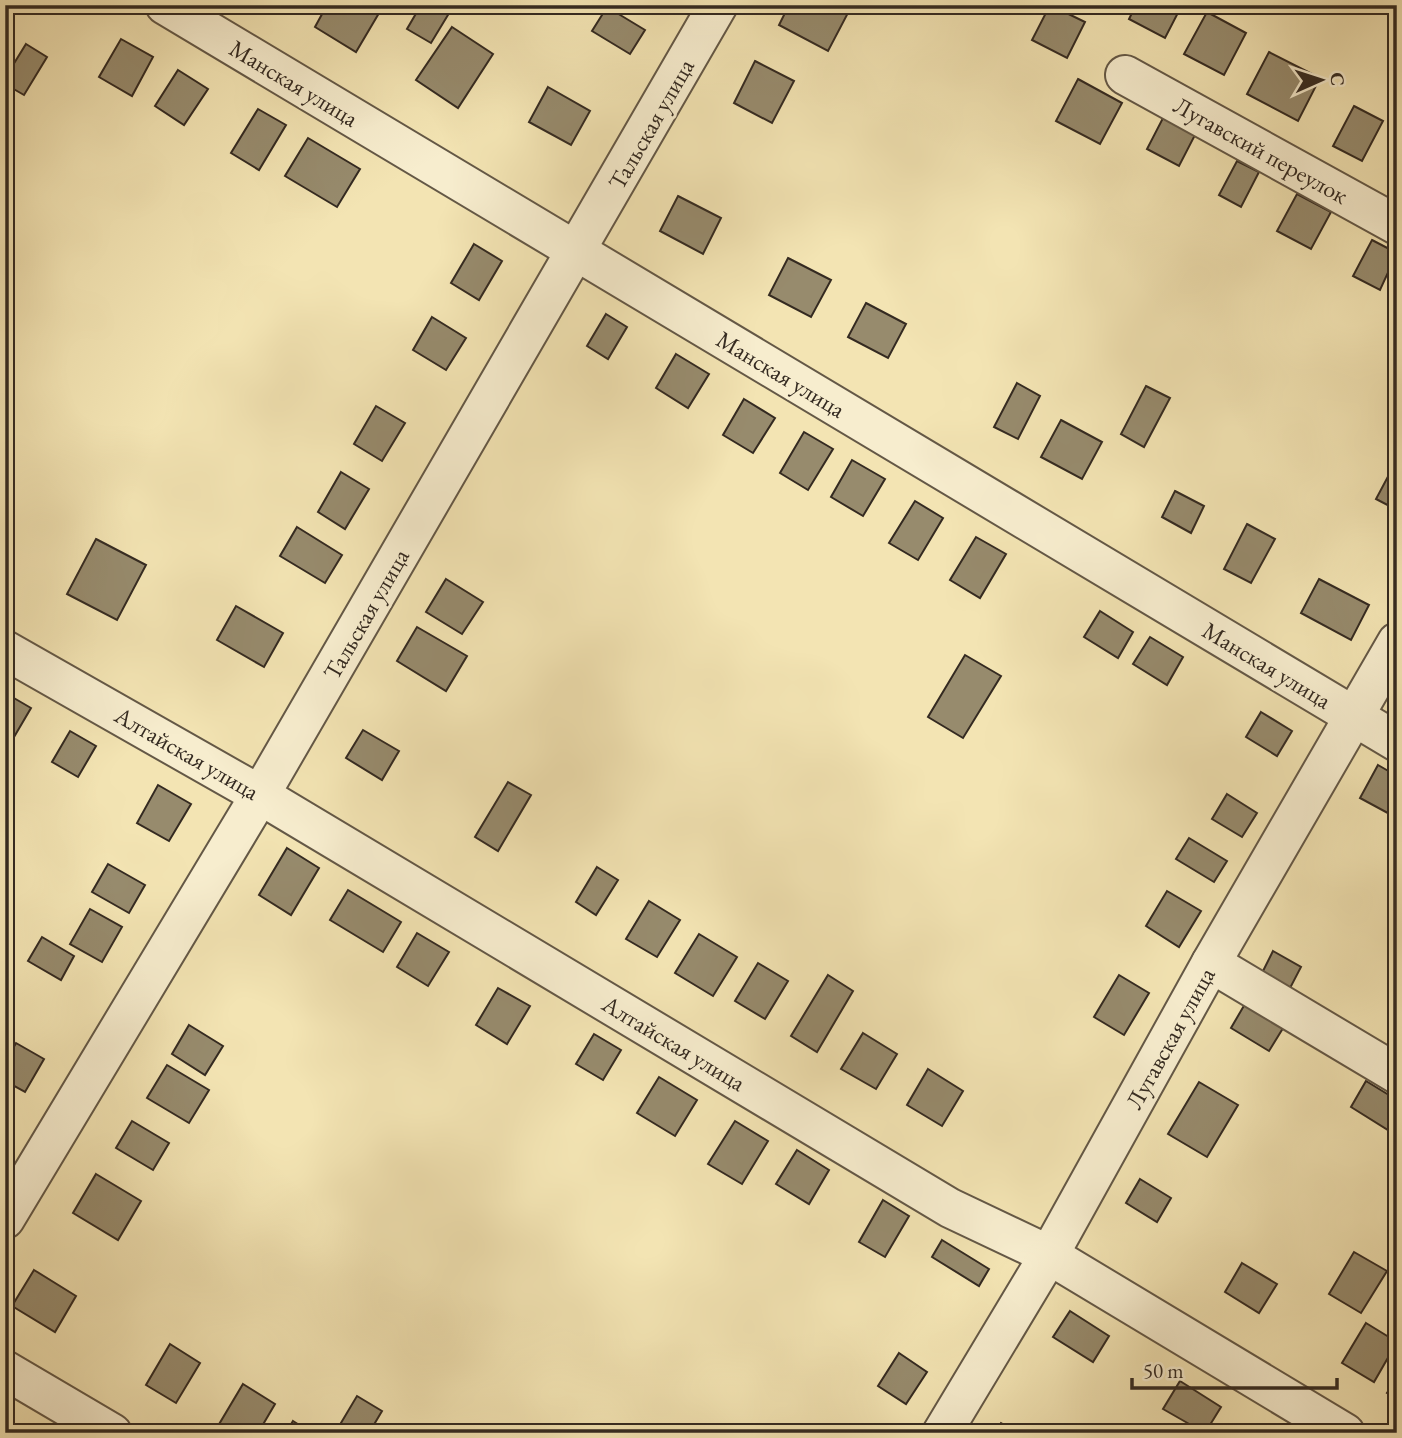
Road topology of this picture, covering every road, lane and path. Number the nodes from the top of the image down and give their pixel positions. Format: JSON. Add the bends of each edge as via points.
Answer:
{"nodes":[{"id":1,"x":164,"y":5,"type":"edge"},
{"id":2,"x":718,"y":5,"type":"edge"},
{"id":3,"x":1125,"y":75,"type":"dead end"},
{"id":4,"x":1397,"y":225,"type":"edge"},
{"id":5,"x":578,"y":252,"type":"junction"},
{"id":6,"x":1397,"y":642,"type":"edge"},
{"id":7,"x":5,"y":650,"type":"edge"},
{"id":8,"x":1354,"y":717,"type":"junction"},
{"id":9,"x":1397,"y":742,"type":"edge"},
{"id":10,"x":260,"y":795,"type":"junction"},
{"id":11,"x":1211,"y":963,"type":"junction"},
{"id":12,"x":1397,"y":1074,"type":"edge"},
{"id":13,"x":5,"y":1219,"type":"edge"},
{"id":14,"x":1049,"y":1255,"type":"junction"},
{"id":15,"x":5,"y":1370,"type":"edge"},
{"id":16,"x":112,"y":1433,"type":"edge"},
{"id":17,"x":942,"y":1433,"type":"edge"},
{"id":18,"x":1345,"y":1433,"type":"edge"}],
"edges":[{"from":1,"to":5,"type":"street","name":"Манская улица"},
{"from":2,"to":5,"type":"street","name":"Тальская улица"},
{"from":3,"to":4,"type":"street","name":"Лугавский переулок"},
{"from":5,"to":8,"type":"street","name":"Манская улица"},
{"from":5,"to":10,"type":"street","name":"Тальская улица"},
{"from":6,"to":8,"type":"street","name":"Лугавская улица"},
{"from":7,"to":10,"type":"street","name":"Алтайская улица"},
{"from":8,"to":9,"type":"street","name":"Манская улица"},
{"from":8,"to":11,"type":"street","name":"Лугавская улица"},
{"from":10,"to":13,"type":"street","name":"Тальская улица"},
{"from":10,"to":14,"type":"street","name":"Алтайская улица","via":[[950,1208]]},
{"from":11,"to":12,"type":"street"},
{"from":11,"to":14,"type":"street","name":"Лугавская улица"},
{"from":14,"to":17,"type":"street","name":"Лугавская улица"},
{"from":14,"to":18,"type":"street","name":"Алтайская улица"},
{"from":15,"to":16,"type":"street"}]}
